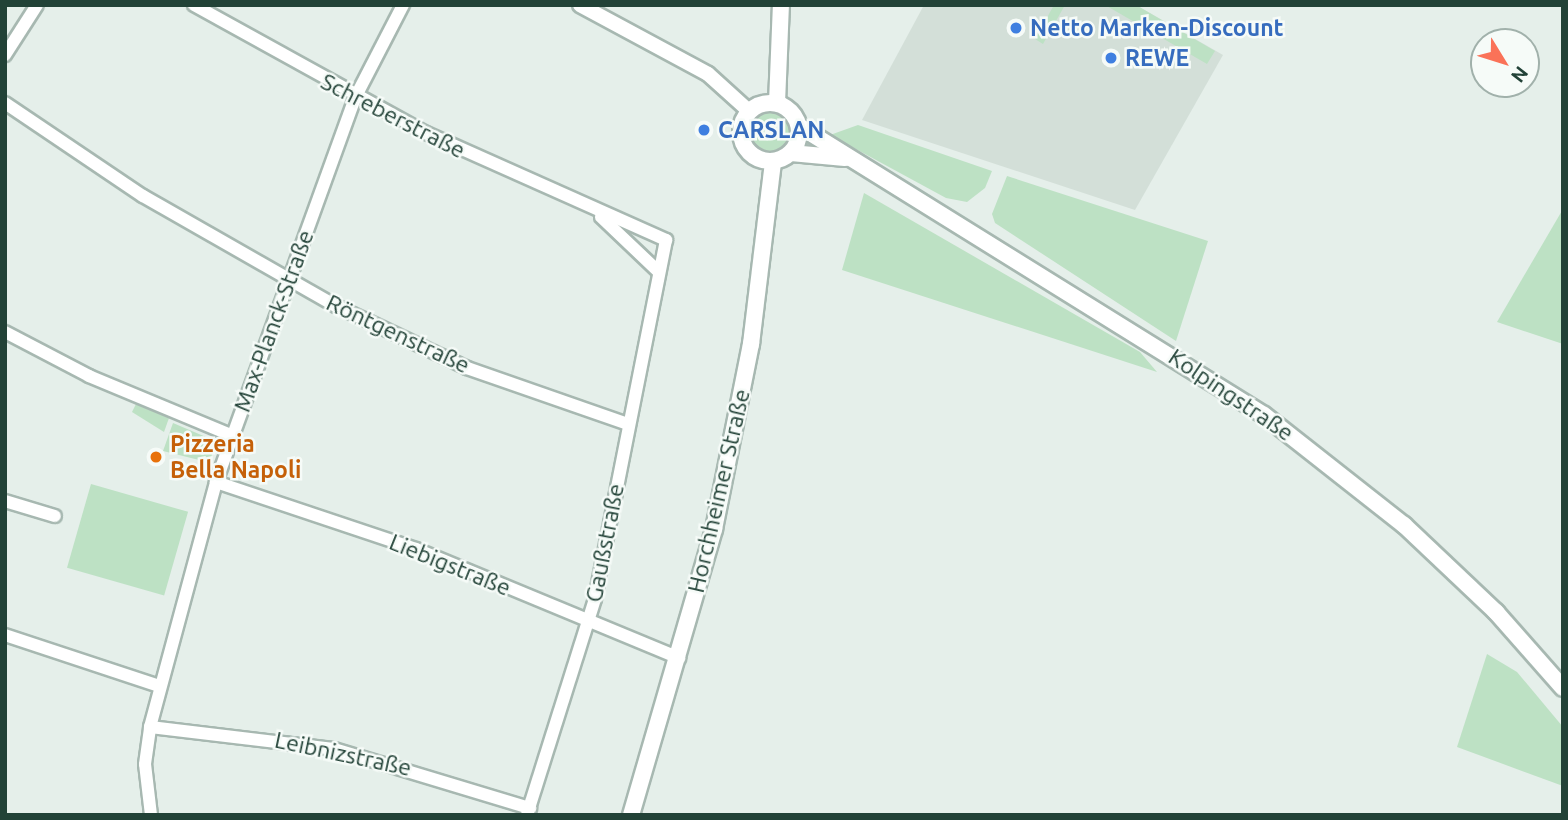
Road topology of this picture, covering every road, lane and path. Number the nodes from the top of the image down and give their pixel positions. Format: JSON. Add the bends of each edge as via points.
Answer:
{"nodes":[{"id":1,"x":37,"y":5,"type":"edge"},
{"id":2,"x":194,"y":5,"type":"edge"},
{"id":3,"x":403,"y":5,"type":"edge"},
{"id":4,"x":580,"y":5,"type":"edge"},
{"id":5,"x":781,"y":5,"type":"edge"},
{"id":6,"x":5,"y":55,"type":"edge"},
{"id":7,"x":355,"y":97,"type":"junction"},
{"id":8,"x":5,"y":103,"type":"edge"},
{"id":9,"x":777,"y":103,"type":"junction"},
{"id":10,"x":749,"y":111,"type":"junction"},
{"id":11,"x":799,"y":126,"type":"junction"},
{"id":12,"x":791,"y":153,"type":"junction"},
{"id":13,"x":773,"y":161,"type":"junction"},
{"id":14,"x":854,"y":161,"type":"junction"},
{"id":15,"x":598,"y":214,"type":"junction"},
{"id":16,"x":659,"y":272,"type":"junction"},
{"id":17,"x":289,"y":279,"type":"junction"},
{"id":18,"x":5,"y":332,"type":"edge"},
{"id":19,"x":628,"y":424,"type":"junction"},
{"id":20,"x":233,"y":436,"type":"junction"},
{"id":21,"x":216,"y":482,"type":"junction"},
{"id":22,"x":5,"y":501,"type":"edge"},
{"id":23,"x":55,"y":516,"type":"dead end"},
{"id":24,"x":588,"y":622,"type":"junction"},
{"id":25,"x":5,"y":635,"type":"edge"},
{"id":26,"x":679,"y":658,"type":"junction"},
{"id":27,"x":159,"y":686,"type":"junction"},
{"id":28,"x":1563,"y":688,"type":"edge"},
{"id":29,"x":150,"y":727,"type":"junction"},
{"id":30,"x":528,"y":811,"type":"edge"},
{"id":31,"x":151,"y":815,"type":"edge"},
{"id":32,"x":631,"y":815,"type":"edge"}],
"edges":[{"from":1,"to":6,"type":"street"},
{"from":2,"to":7,"type":"street","name":"Schreberstraße"},
{"from":3,"to":7,"type":"street","name":"Max-Planck-Straße"},
{"from":4,"to":10,"type":"street","via":[[708,74]]},
{"from":5,"to":9,"type":"main road"},
{"from":7,"to":15,"type":"street","name":"Schreberstraße"},
{"from":7,"to":17,"type":"street","name":"Max-Planck-Straße"},
{"from":8,"to":17,"type":"street","name":"Röntgenstraße","via":[[143,196]]},
{"from":9,"to":10,"type":"main road"},
{"from":9,"to":11,"type":"main road"},
{"from":10,"to":13,"type":"main road","via":[[740,129],[744,146],[756,158]]},
{"from":11,"to":12,"type":"main road"},
{"from":11,"to":14,"type":"main road","name":"Kolpingstraße"},
{"from":12,"to":13,"type":"main road"},
{"from":12,"to":14,"type":"main road","name":"Kolpingstraße"},
{"from":13,"to":26,"type":"main road","name":"Horchheimer Straße","via":[[751,344]]},
{"from":14,"to":28,"type":"main road","name":"Kolpingstraße","via":[[1112,316],[1274,423],[1414,534],[1496,612]]},
{"from":15,"to":16,"type":"street","name":"Schreberstraße"},
{"from":15,"to":16,"type":"street","name":"Schreberstraße","via":[[666,240]]},
{"from":16,"to":19,"type":"street","name":"Gaußstraße"},
{"from":17,"to":19,"type":"street","name":"Röntgenstraße","via":[[467,368]]},
{"from":17,"to":20,"type":"street","name":"Max-Planck-Straße"},
{"from":18,"to":20,"type":"street","via":[[89,376]]},
{"from":19,"to":24,"type":"street","name":"Gaußstraße"},
{"from":20,"to":21,"type":"street","name":"Max-Planck-Straße"},
{"from":21,"to":24,"type":"street","name":"Liebigstraße","via":[[416,549]]},
{"from":21,"to":27,"type":"street","name":"Max-Planck-Straße"},
{"from":22,"to":23,"type":"street"},
{"from":24,"to":26,"type":"street","name":"Liebigstraße"},
{"from":24,"to":30,"type":"street","name":"Gaußstraße"},
{"from":25,"to":27,"type":"street"},
{"from":26,"to":32,"type":"main road","name":"Horchheimer Straße"},
{"from":27,"to":29,"type":"street","name":"Max-Planck-Straße"},
{"from":29,"to":30,"type":"street","name":"Leibnizstraße","via":[[334,749]]},
{"from":29,"to":31,"type":"street","name":"Max-Planck-Straße","via":[[145,764]]}]}
